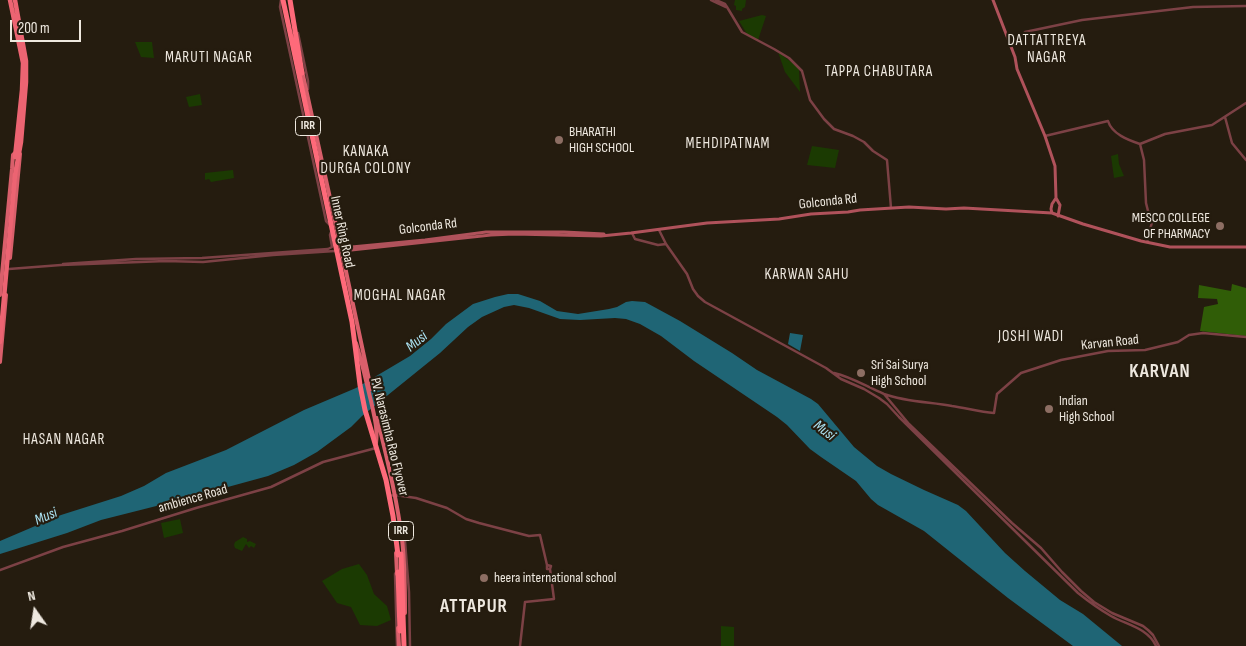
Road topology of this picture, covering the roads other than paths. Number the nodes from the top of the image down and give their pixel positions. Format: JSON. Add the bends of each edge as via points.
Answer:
{"nodes":[{"id":1,"x":10,"y":0,"type":"edge"},
{"id":2,"x":14,"y":0,"type":"edge"},
{"id":3,"x":285,"y":0,"type":"edge"},
{"id":4,"x":711,"y":0,"type":"edge"},
{"id":5,"x":716,"y":0,"type":"edge"},
{"id":6,"x":993,"y":0,"type":"edge"},
{"id":7,"x":1246,"y":6,"type":"edge"},
{"id":8,"x":727,"y":7,"type":"junction"},
{"id":9,"x":1010,"y":45,"type":"junction"},
{"id":10,"x":1246,"y":103,"type":"edge"},
{"id":11,"x":1224,"y":117,"type":"junction"},
{"id":12,"x":315,"y":129,"type":"junction"},
{"id":13,"x":309,"y":130,"type":"junction"},
{"id":14,"x":1045,"y":136,"type":"junction"},
{"id":15,"x":1140,"y":144,"type":"junction"},
{"id":16,"x":18,"y":152,"type":"junction"},
{"id":17,"x":1246,"y":160,"type":"edge"},
{"id":18,"x":14,"y":175,"type":"junction"},
{"id":19,"x":1056,"y":198,"type":"junction"},
{"id":20,"x":891,"y":208,"type":"junction"},
{"id":21,"x":1052,"y":213,"type":"junction"},
{"id":22,"x":1058,"y":216,"type":"junction"},
{"id":23,"x":330,"y":225,"type":"junction"},
{"id":24,"x":659,"y":230,"type":"junction"},
{"id":25,"x":331,"y":232,"type":"junction"},
{"id":26,"x":631,"y":233,"type":"junction"},
{"id":27,"x":1147,"y":243,"type":"junction"},
{"id":28,"x":666,"y":244,"type":"junction"},
{"id":29,"x":1246,"y":247,"type":"edge"},
{"id":30,"x":342,"y":249,"type":"junction"},
{"id":31,"x":4,"y":251,"type":"junction"},
{"id":32,"x":335,"y":251,"type":"junction"},
{"id":33,"x":10,"y":252,"type":"junction"},
{"id":34,"x":62,"y":265,"type":"junction"},
{"id":35,"x":1,"y":269,"type":"edge"},
{"id":36,"x":9,"y":269,"type":"junction"},
{"id":37,"x":346,"y":273,"type":"junction"},
{"id":38,"x":341,"y":276,"type":"junction"},
{"id":39,"x":7,"y":292,"type":"junction"},
{"id":40,"x":0,"y":294,"type":"edge"},
{"id":41,"x":0,"y":314,"type":"edge"},
{"id":42,"x":1246,"y":337,"type":"edge"},
{"id":43,"x":0,"y":342,"type":"edge"},
{"id":44,"x":1,"y":352,"type":"edge"},
{"id":45,"x":362,"y":357,"type":"junction"},
{"id":46,"x":0,"y":362,"type":"edge"},
{"id":47,"x":833,"y":373,"type":"junction"},
{"id":48,"x":883,"y":393,"type":"junction"},
{"id":49,"x":879,"y":398,"type":"junction"},
{"id":50,"x":376,"y":419,"type":"junction"},
{"id":51,"x":376,"y":448,"type":"junction"},
{"id":52,"x":395,"y":495,"type":"junction"},
{"id":53,"x":388,"y":496,"type":"junction"},
{"id":54,"x":0,"y":570,"type":"edge"},
{"id":55,"x":1060,"y":573,"type":"junction"},
{"id":56,"x":403,"y":646,"type":"edge"},
{"id":57,"x":520,"y":646,"type":"edge"},
{"id":58,"x":1158,"y":646,"type":"edge"}],
"edges":[{"from":1,"to":16,"type":"highway","via":[[23,63]]},
{"from":2,"to":16,"type":"highway","via":[[26,61],[26,90]]},
{"from":3,"to":12,"type":"main road","name":"Inner Ring Road","number":"IRR"},
{"from":3,"to":13,"type":"main road","name":"Inner Ring Road","number":"IRR"},
{"from":3,"to":23,"type":"street","via":[[280,7],[326,221]]},
{"from":3,"to":56,"type":"highway","name":"P.V. Narasimha Rao Flyover","bridge":true,"via":[[352,322],[361,391],[391,504],[398,555]]},
{"from":4,"to":8,"type":"street"},
{"from":5,"to":8,"type":"street"},
{"from":6,"to":9,"type":"main road"},
{"from":7,"to":9,"type":"street","via":[[1193,7],[1082,20],[1025,32]]},
{"from":8,"to":20,"type":"street","via":[[742,32],[774,48],[802,71],[810,100],[824,119],[834,128],[864,142],[887,160]]},
{"from":9,"to":14,"type":"main road"},
{"from":10,"to":11,"type":"street"},
{"from":11,"to":15,"type":"street","via":[[1212,125],[1166,134]]},
{"from":11,"to":17,"type":"street","via":[[1232,143]]},
{"from":12,"to":13,"type":"main road"},
{"from":12,"to":30,"type":"main road","name":"Inner Ring Road","number":"IRR"},
{"from":13,"to":23,"type":"main road","name":"Inner Ring Road","number":"IRR"},
{"from":14,"to":15,"type":"street","via":[[1108,121],[1121,136]]},
{"from":14,"to":19,"type":"main road","via":[[1055,166]]},
{"from":15,"to":27,"type":"street","via":[[1146,203],[1152,222]]},
{"from":16,"to":18,"type":"highway"},
{"from":16,"to":31,"type":"main road","via":[[13,155]]},
{"from":16,"to":33,"type":"main road"},
{"from":18,"to":41,"type":"highway","bridge":true},
{"from":18,"to":43,"type":"highway","bridge":true},
{"from":19,"to":21,"type":"main road"},
{"from":19,"to":22,"type":"main road","via":[[1060,205]]},
{"from":20,"to":21,"type":"main road","name":"Golconda Rd"},
{"from":20,"to":24,"type":"main road","name":"Golconda Rd","via":[[706,223]]},
{"from":21,"to":22,"type":"main road"},
{"from":22,"to":27,"type":"main road"},
{"from":23,"to":25,"type":"main road","name":"Inner Ring Road","number":"IRR"},
{"from":24,"to":26,"type":"main road","name":"Golconda Rd"},
{"from":24,"to":28,"type":"street","name":"Karvan Road"},
{"from":25,"to":32,"type":"main road","name":"Inner Ring Road","number":"IRR"},
{"from":25,"to":34,"type":"street","via":[[332,246],[328,249]]},
{"from":26,"to":28,"type":"street","via":[[635,239]]},
{"from":26,"to":30,"type":"main road","name":"Golconda Rd","via":[[486,232]]},
{"from":27,"to":29,"type":"main road","via":[[1170,247]]},
{"from":28,"to":47,"type":"street","name":"Karvan Road","via":[[704,302]]},
{"from":30,"to":37,"type":"main road","name":"Inner Ring Road"},
{"from":31,"to":33,"type":"main road"},
{"from":31,"to":35,"type":"main road"},
{"from":32,"to":34,"type":"street","via":[[203,262]]},
{"from":32,"to":38,"type":"main road","name":"Inner Ring Road","number":"IRR"},
{"from":33,"to":36,"type":"main road"},
{"from":34,"to":36,"type":"street"},
{"from":35,"to":40,"type":"main road"},
{"from":36,"to":39,"type":"main road"},
{"from":37,"to":38,"type":"main road"},
{"from":37,"to":45,"type":"main road","name":"Inner Ring Road","number":"IRR"},
{"from":38,"to":45,"type":"main road","name":"Inner Ring Road","number":"IRR","via":[[350,321]]},
{"from":39,"to":40,"type":"main road"},
{"from":39,"to":44,"type":"main road"},
{"from":42,"to":48,"type":"street","name":"Karvan Road","via":[[1203,333],[1145,350],[1108,351],[1057,362],[1018,375],[997,394],[994,413]]},
{"from":44,"to":46,"type":"main road"},
{"from":45,"to":50,"type":"main road","name":"Inner Ring Road","number":"IRR"},
{"from":47,"to":48,"type":"street","name":"Karvan Road"},
{"from":47,"to":49,"type":"street","name":"Karvan Road"},
{"from":48,"to":49,"type":"street"},
{"from":48,"to":55,"type":"street","via":[[910,424],[1042,548]]},
{"from":49,"to":55,"type":"street","name":"Karvan Road"},
{"from":50,"to":51,"type":"main road","name":"Inner Ring Road","number":"IRR"},
{"from":50,"to":52,"type":"main road","name":"Inner Ring Road","number":"IRR"},
{"from":51,"to":53,"type":"main road","name":"Inner Ring Road","number":"IRR"},
{"from":51,"to":54,"type":"street","name":"ambience Road","via":[[323,462],[271,487],[63,547]]},
{"from":52,"to":53,"type":"street"},
{"from":52,"to":56,"type":"main road","name":"Inner Ring Road","number":"IRR","via":[[404,541],[407,600]]},
{"from":52,"to":57,"type":"street","via":[[447,508],[479,523],[529,536],[540,535],[547,565],[551,566],[554,599],[525,602]]},
{"from":53,"to":56,"type":"main road","name":"Inner Ring Road","number":"IRR"},
{"from":55,"to":58,"type":"street","via":[[1094,602],[1143,626],[1153,635]]}]}
